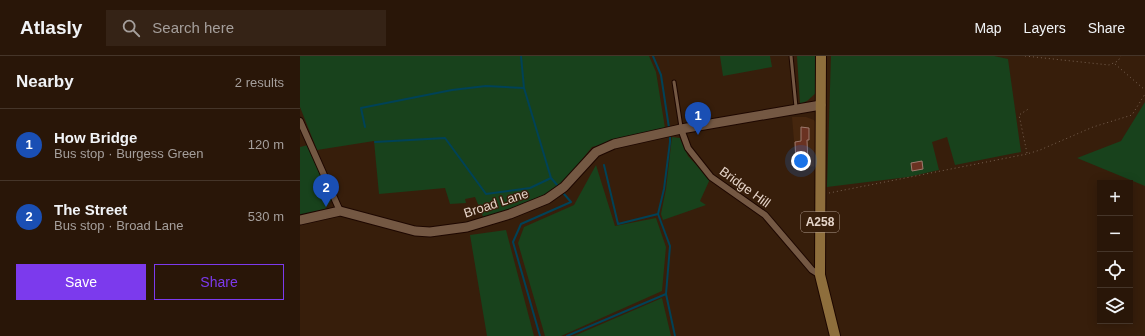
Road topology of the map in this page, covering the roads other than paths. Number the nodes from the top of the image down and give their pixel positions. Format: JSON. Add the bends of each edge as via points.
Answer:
{"nodes":[{"id":1,"x":791,"y":56,"type":"edge"},
{"id":2,"x":821,"y":56,"type":"edge"},
{"id":3,"x":674,"y":82,"type":"dead end"},
{"id":4,"x":821,"y":105,"type":"junction"},
{"id":5,"x":796,"y":109,"type":"junction"},
{"id":6,"x":300,"y":121,"type":"edge"},
{"id":7,"x":673,"y":130,"type":"junction"},
{"id":8,"x":340,"y":211,"type":"junction"},
{"id":9,"x":300,"y":220,"type":"edge"},
{"id":10,"x":820,"y":275,"type":"junction"},
{"id":11,"x":835,"y":336,"type":"edge"}],
"edges":[{"from":1,"to":5,"type":"lane"},
{"from":2,"to":4,"type":"main road","number":"A258"},
{"from":3,"to":7,"type":"lane"},
{"from":4,"to":5,"type":"street","name":"Broad Lane"},
{"from":4,"to":10,"type":"main road","number":"A258"},
{"from":5,"to":7,"type":"street","name":"Broad Lane"},
{"from":6,"to":8,"type":"street"},
{"from":7,"to":8,"type":"street","name":"Broad Lane","via":[[603,148],[588,160],[564,187],[547,199],[467,227],[430,232],[415,231]]},
{"from":7,"to":10,"type":"street","name":"Bridge Hill","via":[[711,177],[765,215],[812,270]]},
{"from":8,"to":9,"type":"street","name":"Broad Lane"},
{"from":10,"to":11,"type":"main road","number":"A258"}]}
